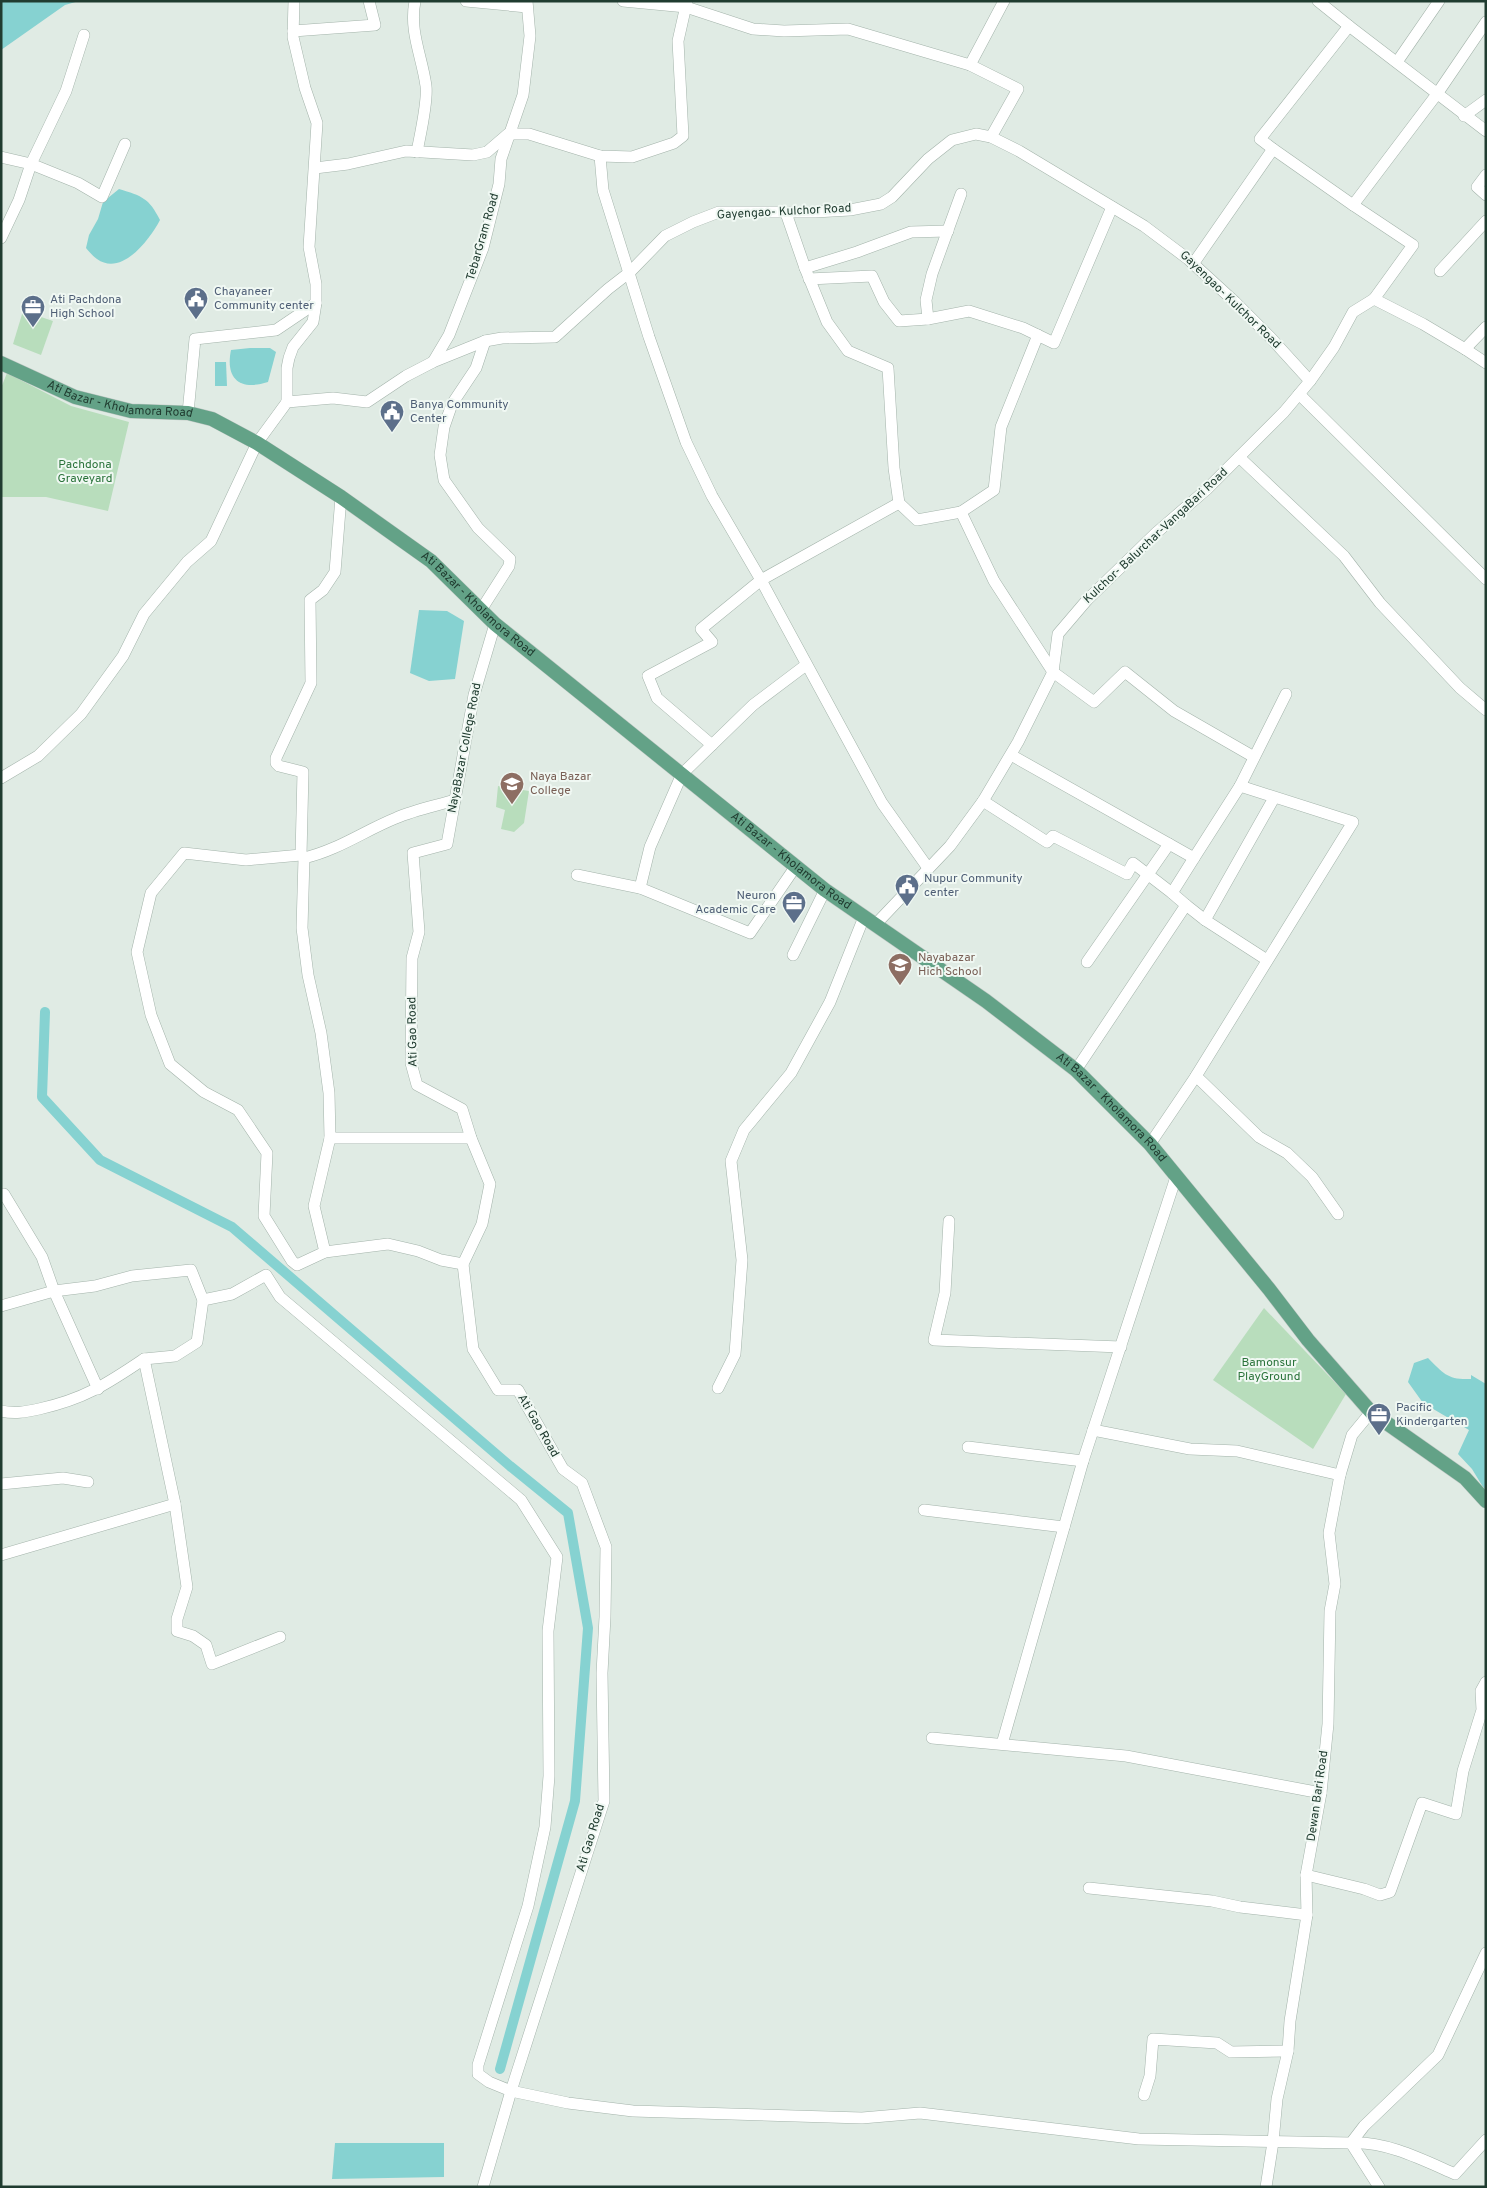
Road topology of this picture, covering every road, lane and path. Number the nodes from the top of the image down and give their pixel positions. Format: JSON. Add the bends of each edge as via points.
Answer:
{"nodes":[{"id":1,"x":294,"y":1,"type":"edge"},
{"id":2,"x":369,"y":1,"type":"edge"},
{"id":3,"x":416,"y":1,"type":"edge"},
{"id":4,"x":466,"y":1,"type":"edge"},
{"id":5,"x":623,"y":1,"type":"edge"},
{"id":6,"x":1004,"y":1,"type":"edge"},
{"id":7,"x":1318,"y":1,"type":"edge"},
{"id":8,"x":1439,"y":1,"type":"edge"},
{"id":9,"x":527,"y":4,"type":"edge"},
{"id":10,"x":687,"y":4,"type":"edge"},
{"id":11,"x":1486,"y":22,"type":"edge"},
{"id":12,"x":1348,"y":26,"type":"junction"},
{"id":13,"x":293,"y":31,"type":"junction"},
{"id":14,"x":84,"y":35,"type":"dead end"},
{"id":15,"x":1397,"y":62,"type":"junction"},
{"id":16,"x":970,"y":65,"type":"junction"},
{"id":17,"x":1437,"y":94,"type":"junction"},
{"id":18,"x":1486,"y":100,"type":"edge"},
{"id":19,"x":1464,"y":116,"type":"junction"},
{"id":20,"x":1486,"y":131,"type":"edge"},
{"id":21,"x":508,"y":134,"type":"junction"},
{"id":22,"x":991,"y":137,"type":"junction"},
{"id":23,"x":125,"y":144,"type":"dead end"},
{"id":24,"x":1273,"y":149,"type":"junction"},
{"id":25,"x":417,"y":152,"type":"junction"},
{"id":26,"x":600,"y":156,"type":"junction"},
{"id":27,"x":1,"y":157,"type":"edge"},
{"id":28,"x":31,"y":164,"type":"junction"},
{"id":29,"x":315,"y":168,"type":"junction"},
{"id":30,"x":1486,"y":175,"type":"edge"},
{"id":31,"x":961,"y":194,"type":"dead end"},
{"id":32,"x":1486,"y":195,"type":"edge"},
{"id":33,"x":1353,"y":205,"type":"junction"},
{"id":34,"x":1112,"y":207,"type":"junction"},
{"id":35,"x":786,"y":213,"type":"junction"},
{"id":36,"x":1486,"y":222,"type":"edge"},
{"id":37,"x":948,"y":231,"type":"junction"},
{"id":38,"x":1,"y":238,"type":"edge"},
{"id":39,"x":1193,"y":264,"type":"junction"},
{"id":40,"x":1440,"y":271,"type":"dead end"},
{"id":41,"x":630,"y":272,"type":"junction"},
{"id":42,"x":807,"y":274,"type":"junction"},
{"id":43,"x":1374,"y":299,"type":"junction"},
{"id":44,"x":316,"y":303,"type":"junction"},
{"id":45,"x":928,"y":319,"type":"junction"},
{"id":46,"x":1486,"y":327,"type":"edge"},
{"id":47,"x":1038,"y":335,"type":"junction"},
{"id":48,"x":485,"y":340,"type":"junction"},
{"id":49,"x":1465,"y":349,"type":"junction"},
{"id":50,"x":433,"y":362,"type":"junction"},
{"id":51,"x":1,"y":363,"type":"edge"},
{"id":52,"x":1486,"y":363,"type":"edge"},
{"id":53,"x":1310,"y":381,"type":"junction"},
{"id":54,"x":1299,"y":394,"type":"junction"},
{"id":55,"x":288,"y":402,"type":"junction"},
{"id":56,"x":188,"y":413,"type":"junction"},
{"id":57,"x":257,"y":443,"type":"junction"},
{"id":58,"x":1239,"y":457,"type":"junction"},
{"id":59,"x":341,"y":497,"type":"junction"},
{"id":60,"x":899,"y":503,"type":"junction"},
{"id":61,"x":961,"y":512,"type":"junction"},
{"id":62,"x":1486,"y":579,"type":"edge"},
{"id":63,"x":761,"y":580,"type":"junction"},
{"id":64,"x":481,"y":610,"type":"junction"},
{"id":65,"x":495,"y":624,"type":"junction"},
{"id":66,"x":806,"y":665,"type":"junction"},
{"id":67,"x":1054,"y":672,"type":"junction"},
{"id":68,"x":1286,"y":694,"type":"dead end"},
{"id":69,"x":1486,"y":710,"type":"edge"},
{"id":70,"x":712,"y":745,"type":"junction"},
{"id":71,"x":1011,"y":755,"type":"junction"},
{"id":72,"x":1254,"y":757,"type":"junction"},
{"id":73,"x":682,"y":774,"type":"junction"},
{"id":74,"x":1,"y":778,"type":"edge"},
{"id":75,"x":1240,"y":786,"type":"junction"},
{"id":76,"x":1274,"y":798,"type":"junction"},
{"id":77,"x":454,"y":800,"type":"junction"},
{"id":78,"x":983,"y":801,"type":"junction"},
{"id":79,"x":447,"y":844,"type":"joint"},
{"id":80,"x":1169,"y":844,"type":"junction"},
{"id":81,"x":303,"y":856,"type":"junction"},
{"id":82,"x":1194,"y":858,"type":"junction"},
{"id":83,"x":796,"y":866,"type":"junction"},
{"id":84,"x":928,"y":868,"type":"junction"},
{"id":85,"x":1147,"y":873,"type":"junction"},
{"id":86,"x":577,"y":875,"type":"dead end"},
{"id":87,"x":640,"y":888,"type":"junction"},
{"id":88,"x":825,"y":890,"type":"junction"},
{"id":89,"x":1172,"y":893,"type":"junction"},
{"id":90,"x":1186,"y":905,"type":"junction"},
{"id":91,"x":1204,"y":920,"type":"junction"},
{"id":92,"x":870,"y":921,"type":"junction"},
{"id":93,"x":793,"y":955,"type":"dead end"},
{"id":94,"x":1267,"y":960,"type":"junction"},
{"id":95,"x":1087,"y":962,"type":"dead end"},
{"id":96,"x":1076,"y":1070,"type":"junction"},
{"id":97,"x":1196,"y":1076,"type":"junction"},
{"id":98,"x":330,"y":1138,"type":"junction"},
{"id":99,"x":471,"y":1138,"type":"junction"},
{"id":100,"x":1150,"y":1144,"type":"junction"},
{"id":101,"x":1176,"y":1177,"type":"junction"},
{"id":102,"x":1,"y":1194,"type":"edge"},
{"id":103,"x":1338,"y":1214,"type":"dead end"},
{"id":104,"x":949,"y":1221,"type":"dead end"},
{"id":105,"x":325,"y":1252,"type":"junction"},
{"id":106,"x":463,"y":1264,"type":"junction"},
{"id":107,"x":54,"y":1291,"type":"junction"},
{"id":108,"x":203,"y":1300,"type":"junction"},
{"id":109,"x":1,"y":1306,"type":"edge"},
{"id":110,"x":1121,"y":1347,"type":"junction"},
{"id":111,"x":144,"y":1359,"type":"junction"},
{"id":112,"x":718,"y":1388,"type":"dead end"},
{"id":113,"x":98,"y":1389,"type":"junction"},
{"id":114,"x":1,"y":1411,"type":"edge"},
{"id":115,"x":1371,"y":1412,"type":"junction"},
{"id":116,"x":1093,"y":1430,"type":"junction"},
{"id":117,"x":968,"y":1447,"type":"dead end"},
{"id":118,"x":1083,"y":1461,"type":"junction"},
{"id":119,"x":1340,"y":1475,"type":"junction"},
{"id":120,"x":88,"y":1482,"type":"dead end"},
{"id":121,"x":1,"y":1484,"type":"edge"},
{"id":122,"x":1486,"y":1501,"type":"edge"},
{"id":123,"x":175,"y":1504,"type":"junction"},
{"id":124,"x":924,"y":1510,"type":"dead end"},
{"id":125,"x":1064,"y":1527,"type":"junction"},
{"id":126,"x":1,"y":1555,"type":"edge"},
{"id":127,"x":280,"y":1638,"type":"dead end"},
{"id":128,"x":1486,"y":1682,"type":"edge"},
{"id":129,"x":932,"y":1738,"type":"dead end"},
{"id":130,"x":1002,"y":1744,"type":"junction"},
{"id":131,"x":1321,"y":1793,"type":"junction"},
{"id":132,"x":1306,"y":1875,"type":"junction"},
{"id":133,"x":1089,"y":1888,"type":"dead end"},
{"id":134,"x":1307,"y":1916,"type":"junction"},
{"id":135,"x":1486,"y":1953,"type":"edge"},
{"id":136,"x":1288,"y":2051,"type":"junction"},
{"id":137,"x":511,"y":2091,"type":"junction"},
{"id":138,"x":1144,"y":2095,"type":"dead end"},
{"id":139,"x":1486,"y":2140,"type":"edge"},
{"id":140,"x":1273,"y":2142,"type":"junction"},
{"id":141,"x":1351,"y":2143,"type":"junction"},
{"id":142,"x":483,"y":2187,"type":"edge"},
{"id":143,"x":1266,"y":2187,"type":"edge"},
{"id":144,"x":1379,"y":2187,"type":"edge"}],
"edges":[{"from":1,"to":13,"type":"street"},
{"from":2,"to":13,"type":"street","via":[[375,25]]},
{"from":3,"to":25,"type":"street","via":[[412,17],[426,87]]},
{"from":4,"to":9,"type":"street"},
{"from":5,"to":10,"type":"street"},
{"from":6,"to":16,"type":"street"},
{"from":7,"to":12,"type":"street"},
{"from":8,"to":15,"type":"street"},
{"from":9,"to":21,"type":"street","name":"TebarGram Road","via":[[530,36],[522,95]]},
{"from":10,"to":16,"type":"street","via":[[753,29],[848,29]]},
{"from":10,"to":26,"type":"street","via":[[678,41],[683,136],[674,143],[632,157]]},
{"from":11,"to":17,"type":"street"},
{"from":12,"to":15,"type":"street"},
{"from":12,"to":24,"type":"street","via":[[1260,139]]},
{"from":13,"to":29,"type":"street","via":[[303,80],[317,123]]},
{"from":14,"to":28,"type":"street","via":[[66,91]]},
{"from":15,"to":17,"type":"street"},
{"from":16,"to":22,"type":"street","via":[[1018,89]]},
{"from":17,"to":19,"type":"street"},
{"from":17,"to":33,"type":"street"},
{"from":18,"to":19,"type":"street"},
{"from":19,"to":20,"type":"street"},
{"from":21,"to":25,"type":"street","name":"TebarGram Road","via":[[487,152],[473,155]]},
{"from":21,"to":26,"type":"street","via":[[529,134]]},
{"from":21,"to":50,"type":"street","name":"TebarGram Road","via":[[483,248],[449,335]]},
{"from":22,"to":34,"type":"street","name":"Gayengao- Kulchor Road"},
{"from":22,"to":35,"type":"street","name":"Gayengao- Kulchor Road","via":[[976,134],[952,140],[928,159],[892,198],[881,204],[850,210]]},
{"from":23,"to":28,"type":"street","via":[[102,197],[78,183]]},
{"from":24,"to":33,"type":"street"},
{"from":24,"to":39,"type":"street"},
{"from":25,"to":29,"type":"street","name":"TebarGram Road","via":[[406,151]]},
{"from":26,"to":41,"type":"street","via":[[603,190]]},
{"from":27,"to":28,"type":"street"},
{"from":28,"to":38,"type":"street"},
{"from":29,"to":44,"type":"street","via":[[309,247]]},
{"from":30,"to":32,"type":"street","via":[[1477,187]]},
{"from":31,"to":37,"type":"street"},
{"from":33,"to":43,"type":"street","via":[[1413,245]]},
{"from":34,"to":39,"type":"street","name":"Gayengao- Kulchor Road","via":[[1144,226]]},
{"from":34,"to":47,"type":"street","via":[[1054,343]]},
{"from":35,"to":41,"type":"street","name":"Gayengao- Kulchor Road","via":[[719,212],[665,236]]},
{"from":35,"to":42,"type":"street"},
{"from":36,"to":40,"type":"street"},
{"from":37,"to":42,"type":"street","via":[[911,232]]},
{"from":37,"to":45,"type":"street","via":[[926,300]]},
{"from":39,"to":53,"type":"street","name":"Gayengao- Kulchor Road","via":[[1270,337]]},
{"from":41,"to":48,"type":"street","name":"Gayengao- Kulchor Road","via":[[555,337]]},
{"from":41,"to":63,"type":"street","via":[[686,442],[712,496]]},
{"from":42,"to":45,"type":"street","via":[[872,276],[884,302],[899,321]]},
{"from":42,"to":60,"type":"street","via":[[827,322],[848,351],[888,368]]},
{"from":43,"to":49,"type":"street"},
{"from":43,"to":53,"type":"street","name":"Kulchor- Balurchar-VangaBari Road","via":[[1353,312]]},
{"from":44,"to":55,"type":"street","via":[[313,322],[293,347],[289,358]]},
{"from":44,"to":56,"type":"street","via":[[276,330],[195,339]]},
{"from":45,"to":47,"type":"street","via":[[969,311]]},
{"from":46,"to":49,"type":"street"},
{"from":47,"to":61,"type":"street","via":[[1001,427],[994,490]]},
{"from":48,"to":50,"type":"street","name":"Gayengao- Kulchor Road"},
{"from":48,"to":64,"type":"street","via":[[476,368],[452,404],[444,427],[440,455],[444,480],[478,528],[510,559],[509,566]]},
{"from":49,"to":52,"type":"street"},
{"from":50,"to":55,"type":"street","name":"Gayengao- Kulchor Road","via":[[367,402],[333,398]]},
{"from":51,"to":56,"type":"main road","name":"Ati Bazar - Kholamora Road","via":[[75,396],[131,412]]},
{"from":53,"to":54,"type":"street","name":"Kulchor- Balurchar-VangaBari Road"},
{"from":54,"to":58,"type":"street","name":"Kulchor- Balurchar-VangaBari Road"},
{"from":54,"to":62,"type":"street"},
{"from":55,"to":57,"type":"street"},
{"from":56,"to":57,"type":"main road","name":"Ati Bazar - Kholamora Road","via":[[212,419]]},
{"from":57,"to":59,"type":"main road","name":"Ati Bazar - Kholamora Road"},
{"from":57,"to":74,"type":"street","via":[[211,541],[187,562],[144,614],[123,656],[80,714],[38,756]]},
{"from":58,"to":67,"type":"street","name":"Kulchor- Balurchar-VangaBari Road","via":[[1081,607],[1058,634]]},
{"from":58,"to":69,"type":"street","via":[[1344,556],[1380,603],[1460,688]]},
{"from":59,"to":64,"type":"main road","name":"Ati Bazar - Kholamora Road","via":[[431,561]]},
{"from":59,"to":81,"type":"street","via":[[335,572],[310,600],[310,683],[276,758],[279,766],[303,772]]},
{"from":60,"to":61,"type":"street","via":[[917,520]]},
{"from":60,"to":63,"type":"street"},
{"from":61,"to":67,"type":"street","via":[[994,581]]},
{"from":63,"to":66,"type":"street"},
{"from":63,"to":70,"type":"street","via":[[701,628],[712,642],[648,676],[657,698]]},
{"from":64,"to":65,"type":"main road","name":"Ati Bazar - Kholamora Road"},
{"from":65,"to":73,"type":"main road","name":"Ati Bazar - Kholamora Road"},
{"from":65,"to":77,"type":"street","name":"NayaBazar College Road","via":[[474,695]]},
{"from":66,"to":70,"type":"street","via":[[752,705]]},
{"from":66,"to":84,"type":"street","via":[[882,803]]},
{"from":67,"to":71,"type":"street","name":"Kulchor- Balurchar-VangaBari Road"},
{"from":67,"to":72,"type":"street","via":[[1094,702],[1125,672],[1174,711]]},
{"from":68,"to":72,"type":"street"},
{"from":70,"to":73,"type":"street"},
{"from":71,"to":78,"type":"street","name":"Kulchor- Balurchar-VangaBari Road"},
{"from":71,"to":80,"type":"street"},
{"from":72,"to":75,"type":"street"},
{"from":73,"to":83,"type":"main road","name":"Ati Bazar - Kholamora Road"},
{"from":73,"to":87,"type":"street","via":[[650,847]]},
{"from":75,"to":76,"type":"street"},
{"from":75,"to":82,"type":"street"},
{"from":76,"to":91,"type":"street"},
{"from":76,"to":94,"type":"street","via":[[1354,822]]},
{"from":77,"to":79,"type":"street","name":"NayaBazar College Road"},
{"from":77,"to":81,"type":"street","via":[[398,817],[322,854]]},
{"from":78,"to":84,"type":"street","name":"Kulchor- Balurchar-VangaBari Road","via":[[950,846]]},
{"from":78,"to":85,"type":"street","via":[[1047,842],[1053,836],[1127,874],[1133,863]]},
{"from":79,"to":99,"type":"street","name":"Ati Gao Road","via":[[413,853],[419,932],[412,958],[411,1063],[416,1085],[462,1109]]},
{"from":80,"to":82,"type":"street"},
{"from":80,"to":85,"type":"street"},
{"from":81,"to":98,"type":"street","via":[[302,928],[308,976],[321,1033],[329,1093]]},
{"from":81,"to":105,"type":"street","via":[[246,860],[184,853],[151,893],[137,952],[151,1015],[170,1064],[204,1092],[238,1110],[267,1153],[264,1216],[297,1265]]},
{"from":82,"to":89,"type":"street"},
{"from":83,"to":87,"type":"street","via":[[750,933]]},
{"from":83,"to":88,"type":"main road","name":"Ati Bazar - Kholamora Road"},
{"from":84,"to":92,"type":"street","name":"Kulchor- Balurchar-VangaBari Road"},
{"from":85,"to":89,"type":"street"},
{"from":85,"to":95,"type":"street"},
{"from":86,"to":87,"type":"street"},
{"from":88,"to":92,"type":"main road","name":"Ati Bazar - Kholamora Road"},
{"from":88,"to":93,"type":"street"},
{"from":89,"to":90,"type":"street"},
{"from":90,"to":91,"type":"street"},
{"from":90,"to":96,"type":"street"},
{"from":91,"to":94,"type":"street"},
{"from":92,"to":96,"type":"main road","name":"Ati Bazar - Kholamora Road","via":[[986,1000]]},
{"from":92,"to":112,"type":"street","via":[[795,1066],[744,1130],[731,1161],[742,1260],[735,1354]]},
{"from":94,"to":97,"type":"street"},
{"from":96,"to":100,"type":"main road","name":"Ati Bazar - Kholamora Road"},
{"from":97,"to":100,"type":"street"},
{"from":97,"to":103,"type":"street","via":[[1259,1136],[1287,1153],[1312,1177]]},
{"from":98,"to":99,"type":"street"},
{"from":98,"to":105,"type":"street","via":[[314,1206]]},
{"from":99,"to":106,"type":"street","name":"Ati Gao Road","via":[[490,1184],[482,1224]]},
{"from":100,"to":101,"type":"main road","name":"Ati Bazar - Kholamora Road"},
{"from":101,"to":110,"type":"street"},
{"from":101,"to":115,"type":"main road","name":"Ati Bazar - Kholamora Road","via":[[1308,1340]]},
{"from":102,"to":107,"type":"street","via":[[4,1194],[42,1257]]},
{"from":104,"to":110,"type":"street","via":[[946,1293],[934,1340]]},
{"from":105,"to":106,"type":"street","via":[[388,1244]]},
{"from":106,"to":137,"type":"street","name":"Ati Gao Road","via":[[473,1348],[498,1390],[518,1390],[563,1470],[582,1483],[606,1547],[602,1673],[604,1801]]},
{"from":107,"to":108,"type":"street","via":[[95,1286],[132,1276],[191,1270]]},
{"from":107,"to":109,"type":"street"},
{"from":107,"to":113,"type":"street"},
{"from":108,"to":111,"type":"street","via":[[197,1342],[175,1356]]},
{"from":108,"to":137,"type":"street","via":[[232,1294],[266,1274],[280,1297],[521,1500],[557,1557],[548,1632],[549,1776],[545,1827],[528,1906],[478,2065],[478,2074]]},
{"from":110,"to":116,"type":"street"},
{"from":111,"to":113,"type":"street"},
{"from":111,"to":123,"type":"street"},
{"from":113,"to":114,"type":"street","via":[[54,1406],[15,1414]]},
{"from":115,"to":119,"type":"street","name":"Dewan Bari Road","via":[[1352,1435]]},
{"from":115,"to":122,"type":"main road","name":"Ati Bazar - Kholamora Road","via":[[1465,1478]]},
{"from":116,"to":118,"type":"street"},
{"from":116,"to":119,"type":"street","via":[[1190,1449],[1237,1451]]},
{"from":117,"to":118,"type":"street"},
{"from":118,"to":125,"type":"street"},
{"from":119,"to":131,"type":"street","name":"Dewan Bari Road","via":[[1329,1533],[1335,1584],[1330,1611],[1328,1724]]},
{"from":120,"to":121,"type":"street","via":[[63,1478]]},
{"from":123,"to":126,"type":"street"},
{"from":123,"to":127,"type":"street","via":[[187,1587],[177,1631],[206,1645],[212,1664]]},
{"from":124,"to":125,"type":"street"},
{"from":125,"to":130,"type":"street"},
{"from":128,"to":132,"type":"street","via":[[1481,1691],[1482,1710],[1463,1771],[1456,1814],[1422,1803],[1390,1892],[1380,1895]]},
{"from":129,"to":130,"type":"street"},
{"from":130,"to":131,"type":"street","via":[[1126,1756]]},
{"from":131,"to":132,"type":"street","name":"Dewan Bari Road"},
{"from":132,"to":134,"type":"street","name":"Dewan Bari Road"},
{"from":133,"to":134,"type":"street","via":[[1212,1901]]},
{"from":134,"to":136,"type":"street","name":"Dewan Bari Road"},
{"from":135,"to":141,"type":"street","via":[[1438,2055],[1364,2126]]},
{"from":136,"to":138,"type":"street","via":[[1231,2052],[1217,2044],[1153,2039],[1150,2076]]},
{"from":136,"to":140,"type":"street","name":"Dewan Bari Road","via":[[1277,2100]]},
{"from":137,"to":140,"type":"street","via":[[568,2103],[633,2111],[862,2118],[920,2113],[1139,2139]]},
{"from":137,"to":142,"type":"street","name":"Ati Gao Road"},
{"from":139,"to":141,"type":"street","via":[[1455,2174],[1368,2142]]},
{"from":140,"to":141,"type":"street"},
{"from":140,"to":143,"type":"street","name":"Dewan Bari Road"},
{"from":141,"to":144,"type":"street"}]}
